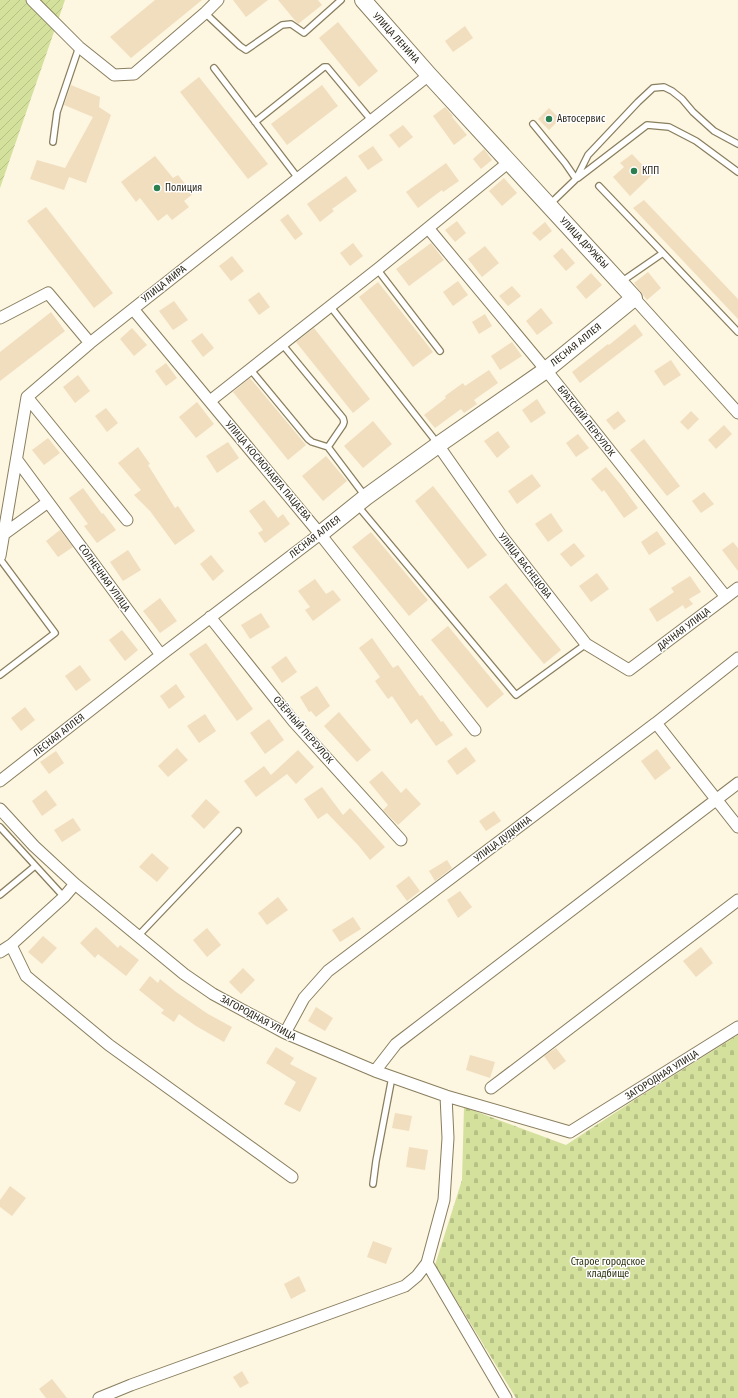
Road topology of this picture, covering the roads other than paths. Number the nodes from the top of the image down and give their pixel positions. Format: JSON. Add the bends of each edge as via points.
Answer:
{"nodes":[{"id":1,"x":32,"y":0,"type":"edge"},
{"id":2,"x":218,"y":0,"type":"edge"},
{"id":3,"x":362,"y":0,"type":"edge"},
{"id":4,"x":337,"y":1,"type":"edge"},
{"id":5,"x":205,"y":13,"type":"junction"},
{"id":6,"x":78,"y":47,"type":"junction"},
{"id":7,"x":214,"y":68,"type":"dead end"},
{"id":8,"x":429,"y":75,"type":"junction"},
{"id":9,"x":372,"y":120,"type":"junction"},
{"id":10,"x":255,"y":122,"type":"junction"},
{"id":11,"x":533,"y":124,"type":"dead end"},
{"id":12,"x":54,"y":142,"type":"dead end"},
{"id":13,"x":737,"y":143,"type":"edge"},
{"id":14,"x":509,"y":162,"type":"junction"},
{"id":15,"x":738,"y":172,"type":"edge"},
{"id":16,"x":298,"y":178,"type":"junction"},
{"id":17,"x":576,"y":179,"type":"junction"},
{"id":18,"x":599,"y":186,"type":"dead end"},
{"id":19,"x":549,"y":205,"type":"junction"},
{"id":20,"x":428,"y":228,"type":"junction"},
{"id":21,"x":663,"y":253,"type":"junction"},
{"id":22,"x":377,"y":269,"type":"junction"},
{"id":23,"x":620,"y":283,"type":"junction"},
{"id":24,"x":634,"y":298,"type":"junction"},
{"id":25,"x":330,"y":306,"type":"junction"},
{"id":26,"x":133,"y":309,"type":"junction"},
{"id":27,"x":0,"y":318,"type":"edge"},
{"id":28,"x":738,"y":332,"type":"edge"},
{"id":29,"x":90,"y":343,"type":"junction"},
{"id":30,"x":282,"y":344,"type":"junction"},
{"id":31,"x":440,"y":351,"type":"dead end"},
{"id":32,"x":250,"y":369,"type":"junction"},
{"id":33,"x":546,"y":370,"type":"junction"},
{"id":34,"x":27,"y":397,"type":"junction"},
{"id":35,"x":210,"y":400,"type":"junction"},
{"id":36,"x":738,"y":413,"type":"edge"},
{"id":37,"x":438,"y":444,"type":"junction"},
{"id":38,"x":328,"y":448,"type":"junction"},
{"id":39,"x":16,"y":460,"type":"junction"},
{"id":40,"x":362,"y":501,"type":"junction"},
{"id":41,"x":48,"y":502,"type":"junction"},
{"id":42,"x":127,"y":520,"type":"dead end"},
{"id":43,"x":4,"y":534,"type":"junction"},
{"id":44,"x":320,"y":534,"type":"junction"},
{"id":45,"x":0,"y":558,"type":"edge"},
{"id":46,"x":738,"y":588,"type":"edge"},
{"id":47,"x":726,"y":597,"type":"junction"},
{"id":48,"x":210,"y":617,"type":"junction"},
{"id":49,"x":586,"y":644,"type":"junction"},
{"id":50,"x":161,"y":655,"type":"junction"},
{"id":51,"x":738,"y":658,"type":"edge"},
{"id":52,"x":629,"y":670,"type":"joint"},
{"id":53,"x":0,"y":675,"type":"edge"},
{"id":54,"x":656,"y":723,"type":"junction"},
{"id":55,"x":474,"y":730,"type":"dead end"},
{"id":56,"x":0,"y":781,"type":"edge"},
{"id":57,"x":738,"y":783,"type":"edge"},
{"id":58,"x":716,"y":800,"type":"junction"},
{"id":59,"x":0,"y":809,"type":"edge"},
{"id":60,"x":738,"y":827,"type":"edge"},
{"id":61,"x":1,"y":831,"type":"edge"},
{"id":62,"x":238,"y":831,"type":"dead end"},
{"id":63,"x":401,"y":840,"type":"dead end"},
{"id":64,"x":35,"y":866,"type":"junction"},
{"id":65,"x":75,"y":884,"type":"junction"},
{"id":66,"x":0,"y":895,"type":"edge"},
{"id":67,"x":64,"y":898,"type":"junction"},
{"id":68,"x":738,"y":900,"type":"edge"},
{"id":69,"x":138,"y":936,"type":"junction"},
{"id":70,"x":10,"y":945,"type":"junction"},
{"id":71,"x":0,"y":952,"type":"edge"},
{"id":72,"x":738,"y":1028,"type":"edge"},
{"id":73,"x":285,"y":1033,"type":"junction"},
{"id":74,"x":374,"y":1071,"type":"junction"},
{"id":75,"x":392,"y":1077,"type":"junction"},
{"id":76,"x":491,"y":1088,"type":"dead end"},
{"id":77,"x":446,"y":1096,"type":"junction"},
{"id":78,"x":292,"y":1177,"type":"dead end"},
{"id":79,"x":373,"y":1184,"type":"dead end"},
{"id":80,"x":427,"y":1263,"type":"junction"},
{"id":81,"x":99,"y":1398,"type":"edge"},
{"id":82,"x":506,"y":1398,"type":"edge"}],
"edges":[{"from":1,"to":6,"type":"street"},
{"from":2,"to":5,"type":"street"},
{"from":3,"to":8,"type":"street","name":"УЛИЦА ЛЕНИНА"},
{"from":4,"to":5,"type":"lane","via":[[304,33],[291,24],[282,25],[246,50]]},
{"from":5,"to":6,"type":"street","via":[[134,74],[114,75]]},
{"from":6,"to":12,"type":"lane","via":[[57,112]]},
{"from":7,"to":10,"type":"lane"},
{"from":8,"to":9,"type":"street","name":"УЛИЦА МИРА"},
{"from":8,"to":14,"type":"street","name":"УЛИЦА ДРУЖБЫ"},
{"from":9,"to":10,"type":"lane","via":[[327,67],[324,67]]},
{"from":9,"to":16,"type":"street","name":"УЛИЦА МИРА"},
{"from":10,"to":16,"type":"lane"},
{"from":11,"to":17,"type":"lane"},
{"from":13,"to":17,"type":"lane","via":[[714,131],[672,91],[664,87],[653,88],[588,155]]},
{"from":14,"to":19,"type":"street","name":"УЛИЦА ДРУЖБЫ"},
{"from":14,"to":20,"type":"street"},
{"from":15,"to":17,"type":"lane","via":[[696,141],[669,127],[647,125]]},
{"from":16,"to":26,"type":"street","name":"УЛИЦА МИРА"},
{"from":17,"to":19,"type":"lane"},
{"from":18,"to":21,"type":"lane"},
{"from":19,"to":23,"type":"street","name":"УЛИЦА ДРУЖБЫ"},
{"from":20,"to":22,"type":"street"},
{"from":20,"to":33,"type":"street","name":"БРАТСКИЙ ПЕРЕУЛОК"},
{"from":21,"to":23,"type":"lane"},
{"from":21,"to":28,"type":"lane"},
{"from":22,"to":25,"type":"street"},
{"from":22,"to":31,"type":"lane"},
{"from":23,"to":24,"type":"street","name":"УЛИЦА ДРУЖБЫ"},
{"from":24,"to":33,"type":"street","name":"ЛЕСНАЯ АЛЛЕЯ"},
{"from":24,"to":36,"type":"street","name":"УЛИЦА ДРУЖБЫ"},
{"from":25,"to":30,"type":"street"},
{"from":25,"to":37,"type":"lane"},
{"from":26,"to":29,"type":"street","name":"УЛИЦА МИРА"},
{"from":26,"to":35,"type":"street","name":"УЛИЦА КОСМОНАВТА ПАЦАЕВА"},
{"from":27,"to":29,"type":"street","via":[[48,293]]},
{"from":29,"to":34,"type":"street","name":"УЛИЦА МИРА"},
{"from":30,"to":32,"type":"street"},
{"from":30,"to":38,"type":"lane","via":[[343,418],[343,425]]},
{"from":32,"to":35,"type":"street"},
{"from":32,"to":38,"type":"lane","via":[[308,439]]},
{"from":33,"to":37,"type":"street","name":"ЛЕСНАЯ АЛЛЕЯ"},
{"from":33,"to":47,"type":"street","name":"БРАТСКИЙ ПЕРЕУЛОК"},
{"from":34,"to":39,"type":"street"},
{"from":34,"to":42,"type":"street"},
{"from":35,"to":44,"type":"street","name":"УЛИЦА КОСМОНАВТА ПАЦАЕВА"},
{"from":37,"to":40,"type":"street","name":"ЛЕСНАЯ АЛЛЕЯ"},
{"from":37,"to":49,"type":"street","name":"УЛИЦА ВАСНЕЦОВА","via":[[501,535]]},
{"from":38,"to":40,"type":"lane"},
{"from":39,"to":41,"type":"street","name":"СОЛНЕЧНАЯ УЛИЦА"},
{"from":39,"to":43,"type":"street"},
{"from":40,"to":44,"type":"street","name":"ЛЕСНАЯ АЛЛЕЯ"},
{"from":40,"to":49,"type":"lane","via":[[516,695]]},
{"from":41,"to":43,"type":"street"},
{"from":41,"to":50,"type":"street","name":"СОЛНЕЧНАЯ УЛИЦА"},
{"from":43,"to":45,"type":"street"},
{"from":44,"to":48,"type":"street","name":"ЛЕСНАЯ АЛЛЕЯ"},
{"from":44,"to":55,"type":"street","name":"УЛИЦА КОСМОНАВТА ПАЦАЕВА"},
{"from":45,"to":53,"type":"lane","via":[[55,632]]},
{"from":46,"to":47,"type":"street","name":"ДАЧНАЯ УЛИЦА"},
{"from":47,"to":52,"type":"street","name":"ДАЧНАЯ УЛИЦА"},
{"from":48,"to":50,"type":"street","name":"ЛЕСНАЯ АЛЛЕЯ"},
{"from":48,"to":63,"type":"street","name":"ОЗЁРНЫЙ ПЕРЕУЛОК","via":[[294,722]]},
{"from":49,"to":52,"type":"street","name":"УЛИЦА ВАСНЕЦОВА"},
{"from":50,"to":56,"type":"street","name":"ЛЕСНАЯ АЛЛЕЯ"},
{"from":51,"to":54,"type":"street","name":"УЛИЦА ДУДКИНА"},
{"from":54,"to":58,"type":"street"},
{"from":54,"to":73,"type":"street","name":"УЛИЦА ДУДКИНА","via":[[328,971],[304,998]]},
{"from":57,"to":58,"type":"street"},
{"from":58,"to":60,"type":"street"},
{"from":58,"to":74,"type":"street","via":[[396,1044]]},
{"from":59,"to":65,"type":"street","name":"ЗАГОРОДНАЯ УЛИЦА","via":[[34,846]]},
{"from":61,"to":64,"type":"lane"},
{"from":62,"to":69,"type":"lane"},
{"from":64,"to":66,"type":"lane"},
{"from":64,"to":67,"type":"lane"},
{"from":65,"to":67,"type":"street"},
{"from":65,"to":69,"type":"street","name":"ЗАГОРОДНАЯ УЛИЦА"},
{"from":67,"to":70,"type":"street"},
{"from":68,"to":76,"type":"street"},
{"from":69,"to":73,"type":"street","name":"ЗАГОРОДНАЯ УЛИЦА","via":[[213,994]]},
{"from":70,"to":71,"type":"street"},
{"from":70,"to":78,"type":"street","via":[[26,976],[103,1040]]},
{"from":72,"to":77,"type":"street","name":"ЗАГОРОДНАЯ УЛИЦА","via":[[570,1132]]},
{"from":73,"to":74,"type":"street","name":"ЗАГОРОДНАЯ УЛИЦА"},
{"from":74,"to":75,"type":"street","name":"ЗАГОРОДНАЯ УЛИЦА"},
{"from":75,"to":77,"type":"street","name":"ЗАГОРОДНАЯ УЛИЦА"},
{"from":75,"to":79,"type":"lane"},
{"from":77,"to":80,"type":"street","via":[[448,1138],[444,1200]]},
{"from":80,"to":81,"type":"street","via":[[405,1286]]},
{"from":80,"to":82,"type":"street"}]}
